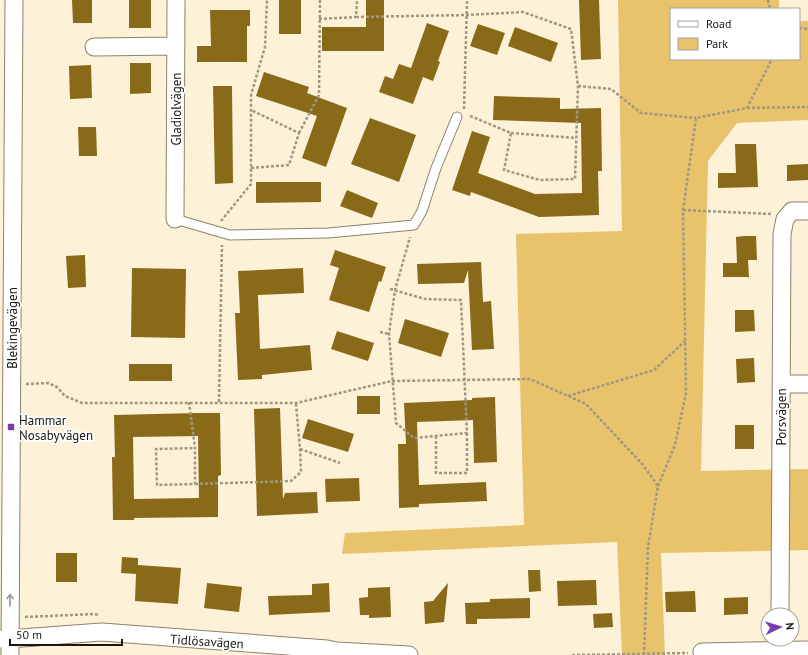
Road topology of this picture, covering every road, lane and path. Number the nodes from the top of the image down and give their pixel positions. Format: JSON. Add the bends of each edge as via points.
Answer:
{"nodes":[{"id":1,"x":3,"y":0,"type":"edge"},
{"id":2,"x":14,"y":0,"type":"edge"},
{"id":3,"x":176,"y":0,"type":"edge"},
{"id":4,"x":267,"y":0,"type":"edge"},
{"id":5,"x":320,"y":0,"type":"edge"},
{"id":6,"x":356,"y":0,"type":"edge"},
{"id":7,"x":467,"y":0,"type":"edge"},
{"id":8,"x":467,"y":15,"type":"junction"},
{"id":9,"x":356,"y":17,"type":"junction"},
{"id":10,"x":320,"y":19,"type":"junction"},
{"id":11,"x":176,"y":46,"type":"junction"},
{"id":12,"x":94,"y":47,"type":"dead end"},
{"id":13,"x":771,"y":60,"type":"edge"},
{"id":14,"x":578,"y":86,"type":"junction"},
{"id":15,"x":808,"y":107,"type":"edge"},
{"id":16,"x":747,"y":108,"type":"junction"},
{"id":17,"x":251,"y":110,"type":"junction"},
{"id":18,"x":457,"y":117,"type":"dead end"},
{"id":19,"x":696,"y":118,"type":"junction"},
{"id":20,"x":299,"y":133,"type":"junction"},
{"id":21,"x":511,"y":133,"type":"junction"},
{"id":22,"x":576,"y":138,"type":"junction"},
{"id":23,"x":251,"y":168,"type":"junction"},
{"id":24,"x":683,"y":210,"type":"junction"},
{"id":25,"x":808,"y":211,"type":"edge"},
{"id":26,"x":175,"y":219,"type":"joint"},
{"id":27,"x":785,"y":219,"type":"junction"},
{"id":28,"x":414,"y":225,"type":"junction"},
{"id":29,"x":219,"y":231,"type":"junction"},
{"id":30,"x":390,"y":289,"type":"dead end"},
{"id":31,"x":395,"y":290,"type":"junction"},
{"id":32,"x":5,"y":319,"type":"edge"},
{"id":33,"x":380,"y":332,"type":"dead end"},
{"id":34,"x":389,"y":334,"type":"junction"},
{"id":35,"x":685,"y":341,"type":"junction"},
{"id":36,"x":464,"y":380,"type":"junction"},
{"id":37,"x":392,"y":381,"type":"junction"},
{"id":38,"x":12,"y":384,"type":"junction"},
{"id":39,"x":782,"y":384,"type":"junction"},
{"id":40,"x":808,"y":384,"type":"edge"},
{"id":41,"x":568,"y":396,"type":"junction"},
{"id":42,"x":189,"y":402,"type":"junction"},
{"id":43,"x":219,"y":402,"type":"junction"},
{"id":44,"x":296,"y":403,"type":"junction"},
{"id":45,"x":467,"y":433,"type":"junction"},
{"id":46,"x":436,"y":436,"type":"junction"},
{"id":47,"x":195,"y":448,"type":"junction"},
{"id":48,"x":300,"y":449,"type":"junction"},
{"id":49,"x":340,"y":463,"type":"dead end"},
{"id":50,"x":196,"y":484,"type":"junction"},
{"id":51,"x":658,"y":486,"type":"junction"},
{"id":52,"x":0,"y":496,"type":"edge"},
{"id":53,"x":780,"y":607,"type":"edge"},
{"id":54,"x":10,"y":618,"type":"junction"},
{"id":55,"x":112,"y":634,"type":"junction"},
{"id":56,"x":7,"y":644,"type":"edge"},
{"id":57,"x":760,"y":646,"type":"edge"},
{"id":58,"x":794,"y":647,"type":"edge"},
{"id":59,"x":808,"y":650,"type":"edge"},
{"id":60,"x":702,"y":652,"type":"joint"},
{"id":61,"x":644,"y":654,"type":"edge"},
{"id":62,"x":409,"y":655,"type":"edge"},
{"id":63,"x":572,"y":655,"type":"edge"}],
"edges":[{"from":1,"to":32,"type":"street","name":"Blekingevägen"},
{"from":2,"to":32,"type":"street","name":"Blekingevägen"},
{"from":3,"to":11,"type":"street","name":"Gladiolvägen"},
{"from":4,"to":17,"type":"path","via":[[265,47],[251,95]]},
{"from":5,"to":10,"type":"path"},
{"from":6,"to":9,"type":"path"},
{"from":7,"to":8,"type":"path"},
{"from":8,"to":9,"type":"path"},
{"from":8,"to":14,"type":"path","via":[[523,12],[571,29]]},
{"from":8,"to":21,"type":"path","via":[[464,113]]},
{"from":9,"to":10,"type":"path"},
{"from":10,"to":20,"type":"path","via":[[319,95]]},
{"from":11,"to":12,"type":"street"},
{"from":11,"to":26,"type":"street","name":"Gladiolvägen"},
{"from":13,"to":16,"type":"path"},
{"from":14,"to":19,"type":"path","via":[[611,88],[641,113]]},
{"from":14,"to":22,"type":"path"},
{"from":15,"to":16,"type":"path"},
{"from":16,"to":19,"type":"path"},
{"from":17,"to":20,"type":"path"},
{"from":17,"to":23,"type":"path"},
{"from":18,"to":28,"type":"lane","via":[[422,211]]},
{"from":19,"to":24,"type":"path"},
{"from":20,"to":23,"type":"path","via":[[289,165]]},
{"from":21,"to":22,"type":"path"},
{"from":21,"to":22,"type":"path","via":[[504,170],[540,180],[575,179]]},
{"from":23,"to":29,"type":"path","via":[[251,184]]},
{"from":24,"to":27,"type":"path","via":[[768,213]]},
{"from":24,"to":35,"type":"path"},
{"from":25,"to":27,"type":"street","via":[[792,211]]},
{"from":26,"to":29,"type":"lane"},
{"from":27,"to":39,"type":"street","name":"Porsvägen","via":[[782,234]]},
{"from":28,"to":29,"type":"lane","via":[[328,233],[230,235]]},
{"from":28,"to":31,"type":"path"},
{"from":29,"to":43,"type":"path"},
{"from":30,"to":31,"type":"path"},
{"from":31,"to":34,"type":"path"},
{"from":31,"to":36,"type":"path","via":[[425,299],[461,300]]},
{"from":32,"to":38,"type":"street","name":"Blekingevägen"},
{"from":32,"to":52,"type":"street","name":"Blekingevägen"},
{"from":33,"to":34,"type":"path"},
{"from":34,"to":37,"type":"path"},
{"from":35,"to":41,"type":"path","via":[[654,370]]},
{"from":35,"to":51,"type":"path","via":[[686,393],[675,445]]},
{"from":36,"to":37,"type":"path"},
{"from":36,"to":41,"type":"path","via":[[530,380]]},
{"from":36,"to":45,"type":"path"},
{"from":37,"to":44,"type":"path"},
{"from":37,"to":46,"type":"path","via":[[396,424],[414,438]]},
{"from":38,"to":42,"type":"path","via":[[48,383],[57,387],[65,396],[82,403]]},
{"from":54,"to":38,"type":"street","name":"Blekingevägen","one_way":true},
{"from":39,"to":40,"type":"street"},
{"from":39,"to":53,"type":"street","name":"Porsvägen"},
{"from":41,"to":51,"type":"path","via":[[586,404],[643,465]]},
{"from":42,"to":43,"type":"path"},
{"from":42,"to":47,"type":"path"},
{"from":43,"to":44,"type":"path"},
{"from":44,"to":48,"type":"path"},
{"from":45,"to":46,"type":"path"},
{"from":45,"to":46,"type":"path","via":[[467,473],[436,473]]},
{"from":47,"to":50,"type":"path"},
{"from":47,"to":50,"type":"path","via":[[156,449],[157,485]]},
{"from":48,"to":49,"type":"path"},
{"from":48,"to":50,"type":"path","via":[[301,472],[291,481]]},
{"from":51,"to":61,"type":"path","via":[[648,547]]},
{"from":54,"to":55,"type":"path","via":[[94,614],[108,619]]},
{"from":54,"to":56,"type":"street","name":"Blekingevägen"},
{"from":55,"to":56,"type":"street","name":"Tidlösavägen","via":[[102,640],[87,642],[61,636]]},
{"from":55,"to":62,"type":"street","name":"Tidlösavägen"},
{"from":57,"to":60,"type":"street"},
{"from":58,"to":59,"type":"street"},
{"from":60,"to":61,"type":"path"},
{"from":61,"to":63,"type":"path"}]}
